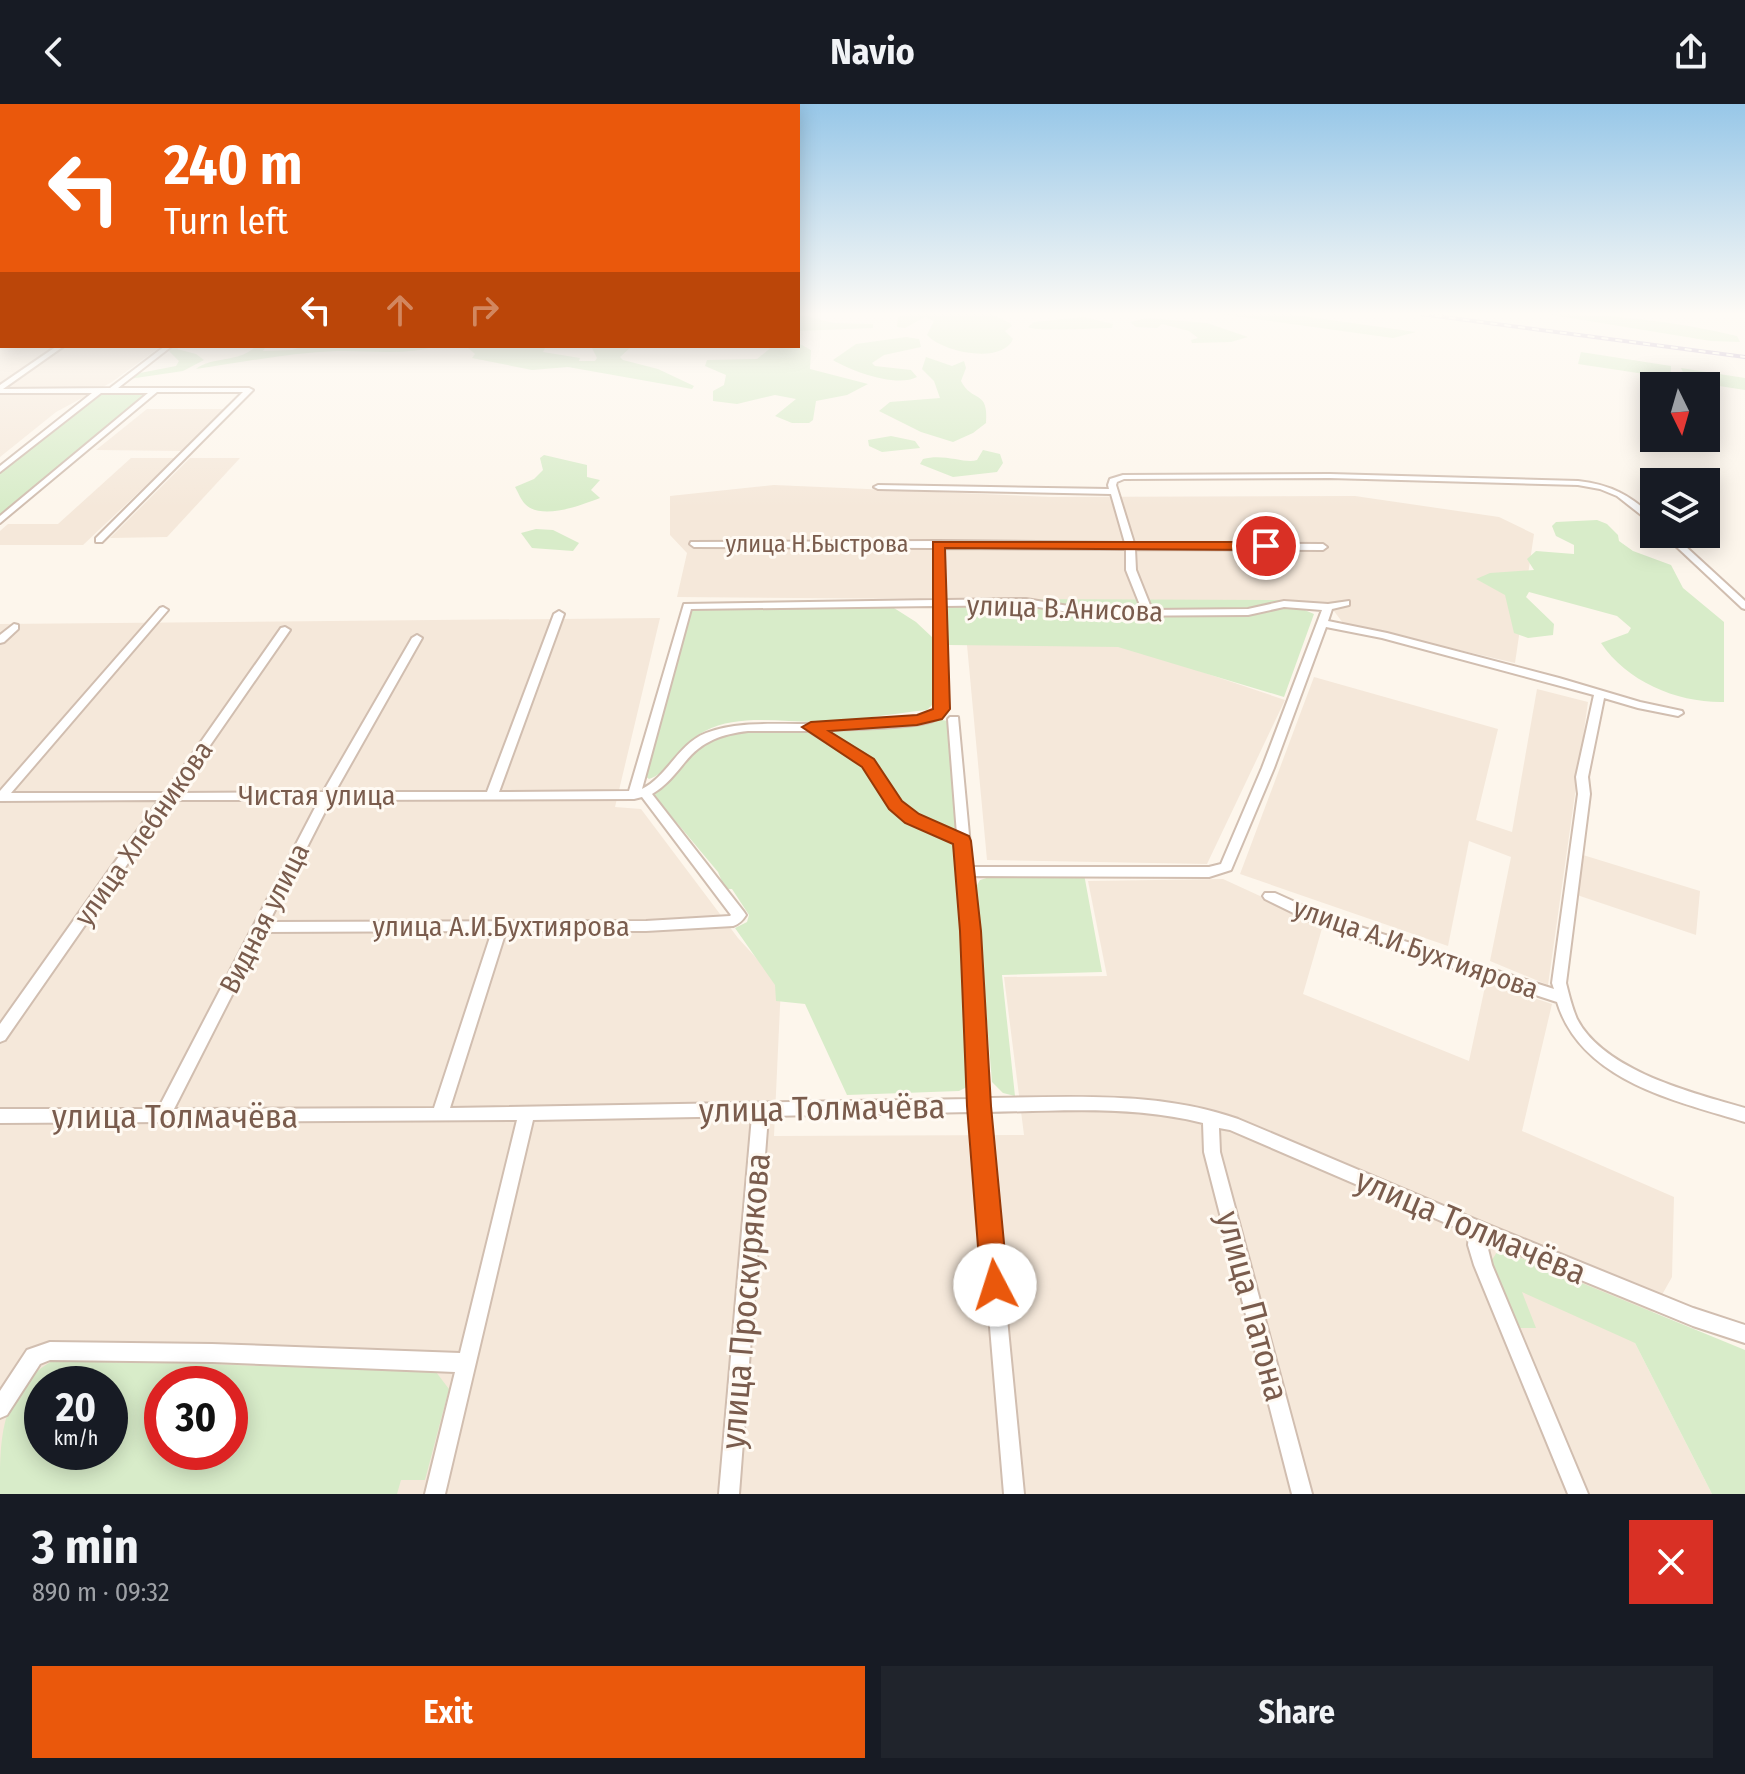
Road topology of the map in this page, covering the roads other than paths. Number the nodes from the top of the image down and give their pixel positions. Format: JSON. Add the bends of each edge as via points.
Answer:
{"nodes":[{"id":1,"x":126,"y":379,"type":"edge"},
{"id":2,"x":160,"y":387,"type":"junction"},
{"id":3,"x":0,"y":389,"type":"edge"},
{"id":4,"x":113,"y":389,"type":"junction"},
{"id":5,"x":100,"y":390,"type":"junction"},
{"id":6,"x":0,"y":470,"type":"edge"},
{"id":7,"x":878,"y":487,"type":"dead end"},
{"id":8,"x":1113,"y":492,"type":"junction"},
{"id":9,"x":1640,"y":509,"type":"edge"},
{"id":10,"x":0,"y":520,"type":"edge"},
{"id":11,"x":99,"y":540,"type":"dead end"},
{"id":12,"x":694,"y":544,"type":"dead end"},
{"id":13,"x":938,"y":544,"type":"junction"},
{"id":14,"x":1130,"y":546,"type":"junction"},
{"id":15,"x":1323,"y":547,"type":"dead end"},
{"id":16,"x":1682,"y":548,"type":"edge"},
{"id":17,"x":1346,"y":603,"type":"dead end"},
{"id":18,"x":941,"y":604,"type":"junction"},
{"id":19,"x":1745,"y":606,"type":"edge"},
{"id":20,"x":1328,"y":607,"type":"junction"},
{"id":21,"x":163,"y":610,"type":"dead end"},
{"id":22,"x":1148,"y":612,"type":"junction"},
{"id":23,"x":559,"y":614,"type":"dead end"},
{"id":24,"x":1322,"y":623,"type":"junction"},
{"id":25,"x":14,"y":627,"type":"dead end"},
{"id":26,"x":285,"y":630,"type":"dead end"},
{"id":27,"x":417,"y":638,"type":"dead end"},
{"id":28,"x":0,"y":640,"type":"edge"},
{"id":29,"x":1600,"y":693,"type":"junction"},
{"id":30,"x":1678,"y":713,"type":"dead end"},
{"id":31,"x":954,"y":719,"type":"dead end"},
{"id":32,"x":811,"y":727,"type":"junction"},
{"id":33,"x":328,"y":794,"type":"junction"},
{"id":34,"x":492,"y":794,"type":"junction"},
{"id":35,"x":640,"y":794,"type":"junction"},
{"id":36,"x":169,"y":796,"type":"junction"},
{"id":37,"x":2,"y":799,"type":"edge"},
{"id":38,"x":962,"y":841,"type":"junction"},
{"id":39,"x":965,"y":871,"type":"junction"},
{"id":40,"x":1270,"y":896,"type":"dead end"},
{"id":41,"x":501,"y":926,"type":"junction"},
{"id":42,"x":259,"y":927,"type":"junction"},
{"id":43,"x":1563,"y":998,"type":"junction"},
{"id":44,"x":0,"y":1036,"type":"edge"},
{"id":45,"x":979,"y":1106,"type":"junction"},
{"id":46,"x":761,"y":1108,"type":"junction"},
{"id":47,"x":527,"y":1113,"type":"junction"},
{"id":48,"x":440,"y":1115,"type":"junction"},
{"id":49,"x":1745,"y":1115,"type":"edge"},
{"id":50,"x":0,"y":1116,"type":"edge"},
{"id":51,"x":162,"y":1116,"type":"junction"},
{"id":52,"x":1211,"y":1117,"type":"junction"},
{"id":53,"x":1478,"y":1229,"type":"junction"},
{"id":54,"x":1745,"y":1334,"type":"edge"},
{"id":55,"x":466,"y":1363,"type":"junction"},
{"id":56,"x":0,"y":1408,"type":"edge"},
{"id":57,"x":435,"y":1494,"type":"edge"},
{"id":58,"x":729,"y":1494,"type":"edge"},
{"id":59,"x":1014,"y":1494,"type":"edge"},
{"id":60,"x":1302,"y":1494,"type":"edge"},
{"id":61,"x":1578,"y":1494,"type":"edge"}],
"edges":[{"from":1,"to":4,"type":"street"},
{"from":2,"to":4,"type":"street"},
{"from":2,"to":10,"type":"street"},
{"from":2,"to":11,"type":"street","via":[[249,390]]},
{"from":3,"to":5,"type":"street"},
{"from":4,"to":5,"type":"street"},
{"from":5,"to":6,"type":"street"},
{"from":7,"to":8,"type":"street"},
{"from":8,"to":9,"type":"street","via":[[1113,481],[1123,477],[1330,476],[1599,485],[1627,496]]},
{"from":8,"to":14,"type":"street"},
{"from":12,"to":13,"type":"street","name":"улица Н.Быстрова"},
{"from":13,"to":14,"type":"street","name":"улица Н.Быстрова"},
{"from":13,"to":18,"type":"street"},
{"from":14,"to":15,"type":"street","name":"улица Н.Быстрова"},
{"from":14,"to":22,"type":"street","via":[[1131,570]]},
{"from":16,"to":19,"type":"street"},
{"from":17,"to":20,"type":"street","name":"улица В.Анисова"},
{"from":18,"to":22,"type":"street","name":"улица В.Анисова","via":[[1026,602],[1093,613]]},
{"from":18,"to":32,"type":"street","via":[[943,704],[936,715]]},
{"from":18,"to":35,"type":"street","name":"улица В.Анисова","via":[[687,606]]},
{"from":20,"to":22,"type":"street","name":"улица В.Анисова","via":[[1284,604],[1248,612]]},
{"from":20,"to":24,"type":"street"},
{"from":21,"to":37,"type":"street"},
{"from":23,"to":34,"type":"street"},
{"from":24,"to":29,"type":"street"},
{"from":24,"to":39,"type":"street","via":[[1230,860],[1219,871]]},
{"from":25,"to":28,"type":"street"},
{"from":26,"to":36,"type":"street","name":"улица Хлебникова"},
{"from":27,"to":33,"type":"street","name":"Видная улица"},
{"from":29,"to":30,"type":"street"},
{"from":29,"to":43,"type":"street","via":[[1582,777],[1559,983]]},
{"from":31,"to":38,"type":"street"},
{"from":32,"to":35,"type":"street","via":[[755,726],[706,737],[688,749],[659,786]]},
{"from":32,"to":38,"type":"street","via":[[868,763],[895,805],[936,832]]},
{"from":33,"to":34,"type":"street","name":"Чистая улица"},
{"from":33,"to":36,"type":"street","name":"Чистая улица"},
{"from":33,"to":42,"type":"street","name":"Видная улица"},
{"from":34,"to":35,"type":"street","name":"Чистая улица"},
{"from":35,"to":41,"type":"street","name":"улица А.И.Бухтиярова","via":[[739,915],[733,921]]},
{"from":36,"to":37,"type":"street","name":"Чистая улица"},
{"from":36,"to":44,"type":"street","name":"улица Хлебникова"},
{"from":38,"to":39,"type":"street"},
{"from":39,"to":45,"type":"street"},
{"from":40,"to":43,"type":"street","name":"улица А.И.Бухтиярова","via":[[1321,920]]},
{"from":41,"to":42,"type":"street","name":"улица А.И.Бухтиярова"},
{"from":41,"to":48,"type":"street"},
{"from":42,"to":51,"type":"street","name":"Видная улица"},
{"from":43,"to":49,"type":"street","via":[[1574,1027],[1599,1055],[1662,1089]]},
{"from":45,"to":46,"type":"street","name":"улица Толмачёва"},
{"from":45,"to":52,"type":"street","name":"улица Толмачёва","via":[[1104,1103]]},
{"from":45,"to":59,"type":"street"},
{"from":46,"to":47,"type":"street","name":"улица Толмачёва"},
{"from":46,"to":58,"type":"street","name":"улица Проскурякова"},
{"from":47,"to":48,"type":"street","name":"улица Толмачёва"},
{"from":47,"to":55,"type":"street"},
{"from":48,"to":51,"type":"street","name":"улица Толмачёва"},
{"from":50,"to":51,"type":"street","name":"улица Толмачёва"},
{"from":52,"to":53,"type":"street","name":"улица Толмачёва"},
{"from":52,"to":60,"type":"street","name":"улица Патона","via":[[1212,1152]]},
{"from":53,"to":54,"type":"street","name":"улица Толмачёва"},
{"from":53,"to":61,"type":"street","via":[[1483,1265]]},
{"from":55,"to":56,"type":"street","via":[[50,1351],[34,1357]]},
{"from":55,"to":57,"type":"street"}]}
